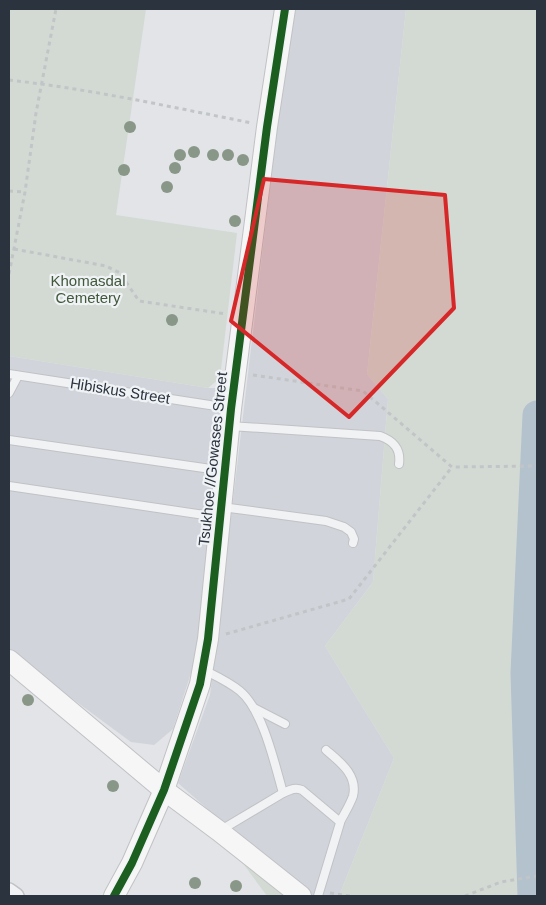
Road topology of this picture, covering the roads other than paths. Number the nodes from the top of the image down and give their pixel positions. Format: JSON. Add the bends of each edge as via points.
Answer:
{"nodes":[{"id":1,"x":285,"y":9,"type":"edge"},
{"id":2,"x":9,"y":374,"type":"edge"},
{"id":3,"x":18,"y":376,"type":"junction"},
{"id":4,"x":9,"y":393,"type":"edge"},
{"id":5,"x":231,"y":417,"type":"junction"},
{"id":6,"x":9,"y":440,"type":"edge"},
{"id":7,"x":399,"y":464,"type":"dead end"},
{"id":8,"x":225,"y":471,"type":"junction"},
{"id":9,"x":9,"y":486,"type":"edge"},
{"id":10,"x":221,"y":512,"type":"junction"},
{"id":11,"x":353,"y":542,"type":"dead end"},
{"id":12,"x":9,"y":660,"type":"edge"},
{"id":13,"x":204,"y":670,"type":"junction"},
{"id":14,"x":254,"y":708,"type":"junction"},
{"id":15,"x":285,"y":724,"type":"dead end"},
{"id":16,"x":326,"y":750,"type":"dead end"},
{"id":17,"x":164,"y":790,"type":"junction"},
{"id":18,"x":283,"y":794,"type":"junction"},
{"id":19,"x":340,"y":822,"type":"junction"},
{"id":20,"x":219,"y":831,"type":"junction"},
{"id":21,"x":9,"y":891,"type":"edge"},
{"id":22,"x":313,"y":895,"type":"edge"},
{"id":23,"x":16,"y":896,"type":"edge"},
{"id":24,"x":114,"y":896,"type":"edge"}],
"edges":[{"from":1,"to":5,"type":"street","name":"Tsukhoe //Gowases Street"},
{"from":2,"to":3,"type":"lane","name":"Hibiskus Street"},
{"from":3,"to":4,"type":"lane"},
{"from":3,"to":5,"type":"lane","name":"Hibiskus Street"},
{"from":5,"to":7,"type":"lane","name":"Hibiskus Street","via":[[380,436],[393,443],[400,458]]},
{"from":5,"to":8,"type":"street","name":"Tsukhoe //Gowases Street"},
{"from":6,"to":8,"type":"lane"},
{"from":8,"to":10,"type":"street","name":"Tsukhoe //Gowases Street"},
{"from":9,"to":10,"type":"lane"},
{"from":10,"to":11,"type":"lane","via":[[326,521],[351,532]]},
{"from":10,"to":13,"type":"street","name":"Tsukhoe //Gowases Street"},
{"from":12,"to":17,"type":"street"},
{"from":13,"to":14,"type":"lane","via":[[241,692]]},
{"from":13,"to":17,"type":"street","name":"Tsukhoe //Gowases Street"},
{"from":14,"to":15,"type":"lane"},
{"from":14,"to":18,"type":"lane"},
{"from":16,"to":19,"type":"lane","via":[[351,774],[354,786]]},
{"from":17,"to":20,"type":"street"},
{"from":17,"to":24,"type":"street","name":"Tsukhoe //Gowases Street"},
{"from":18,"to":19,"type":"lane","via":[[297,788],[302,790]]},
{"from":18,"to":20,"type":"lane"},
{"from":19,"to":22,"type":"lane"},
{"from":20,"to":22,"type":"street"},
{"from":21,"to":23,"type":"street"}]}
